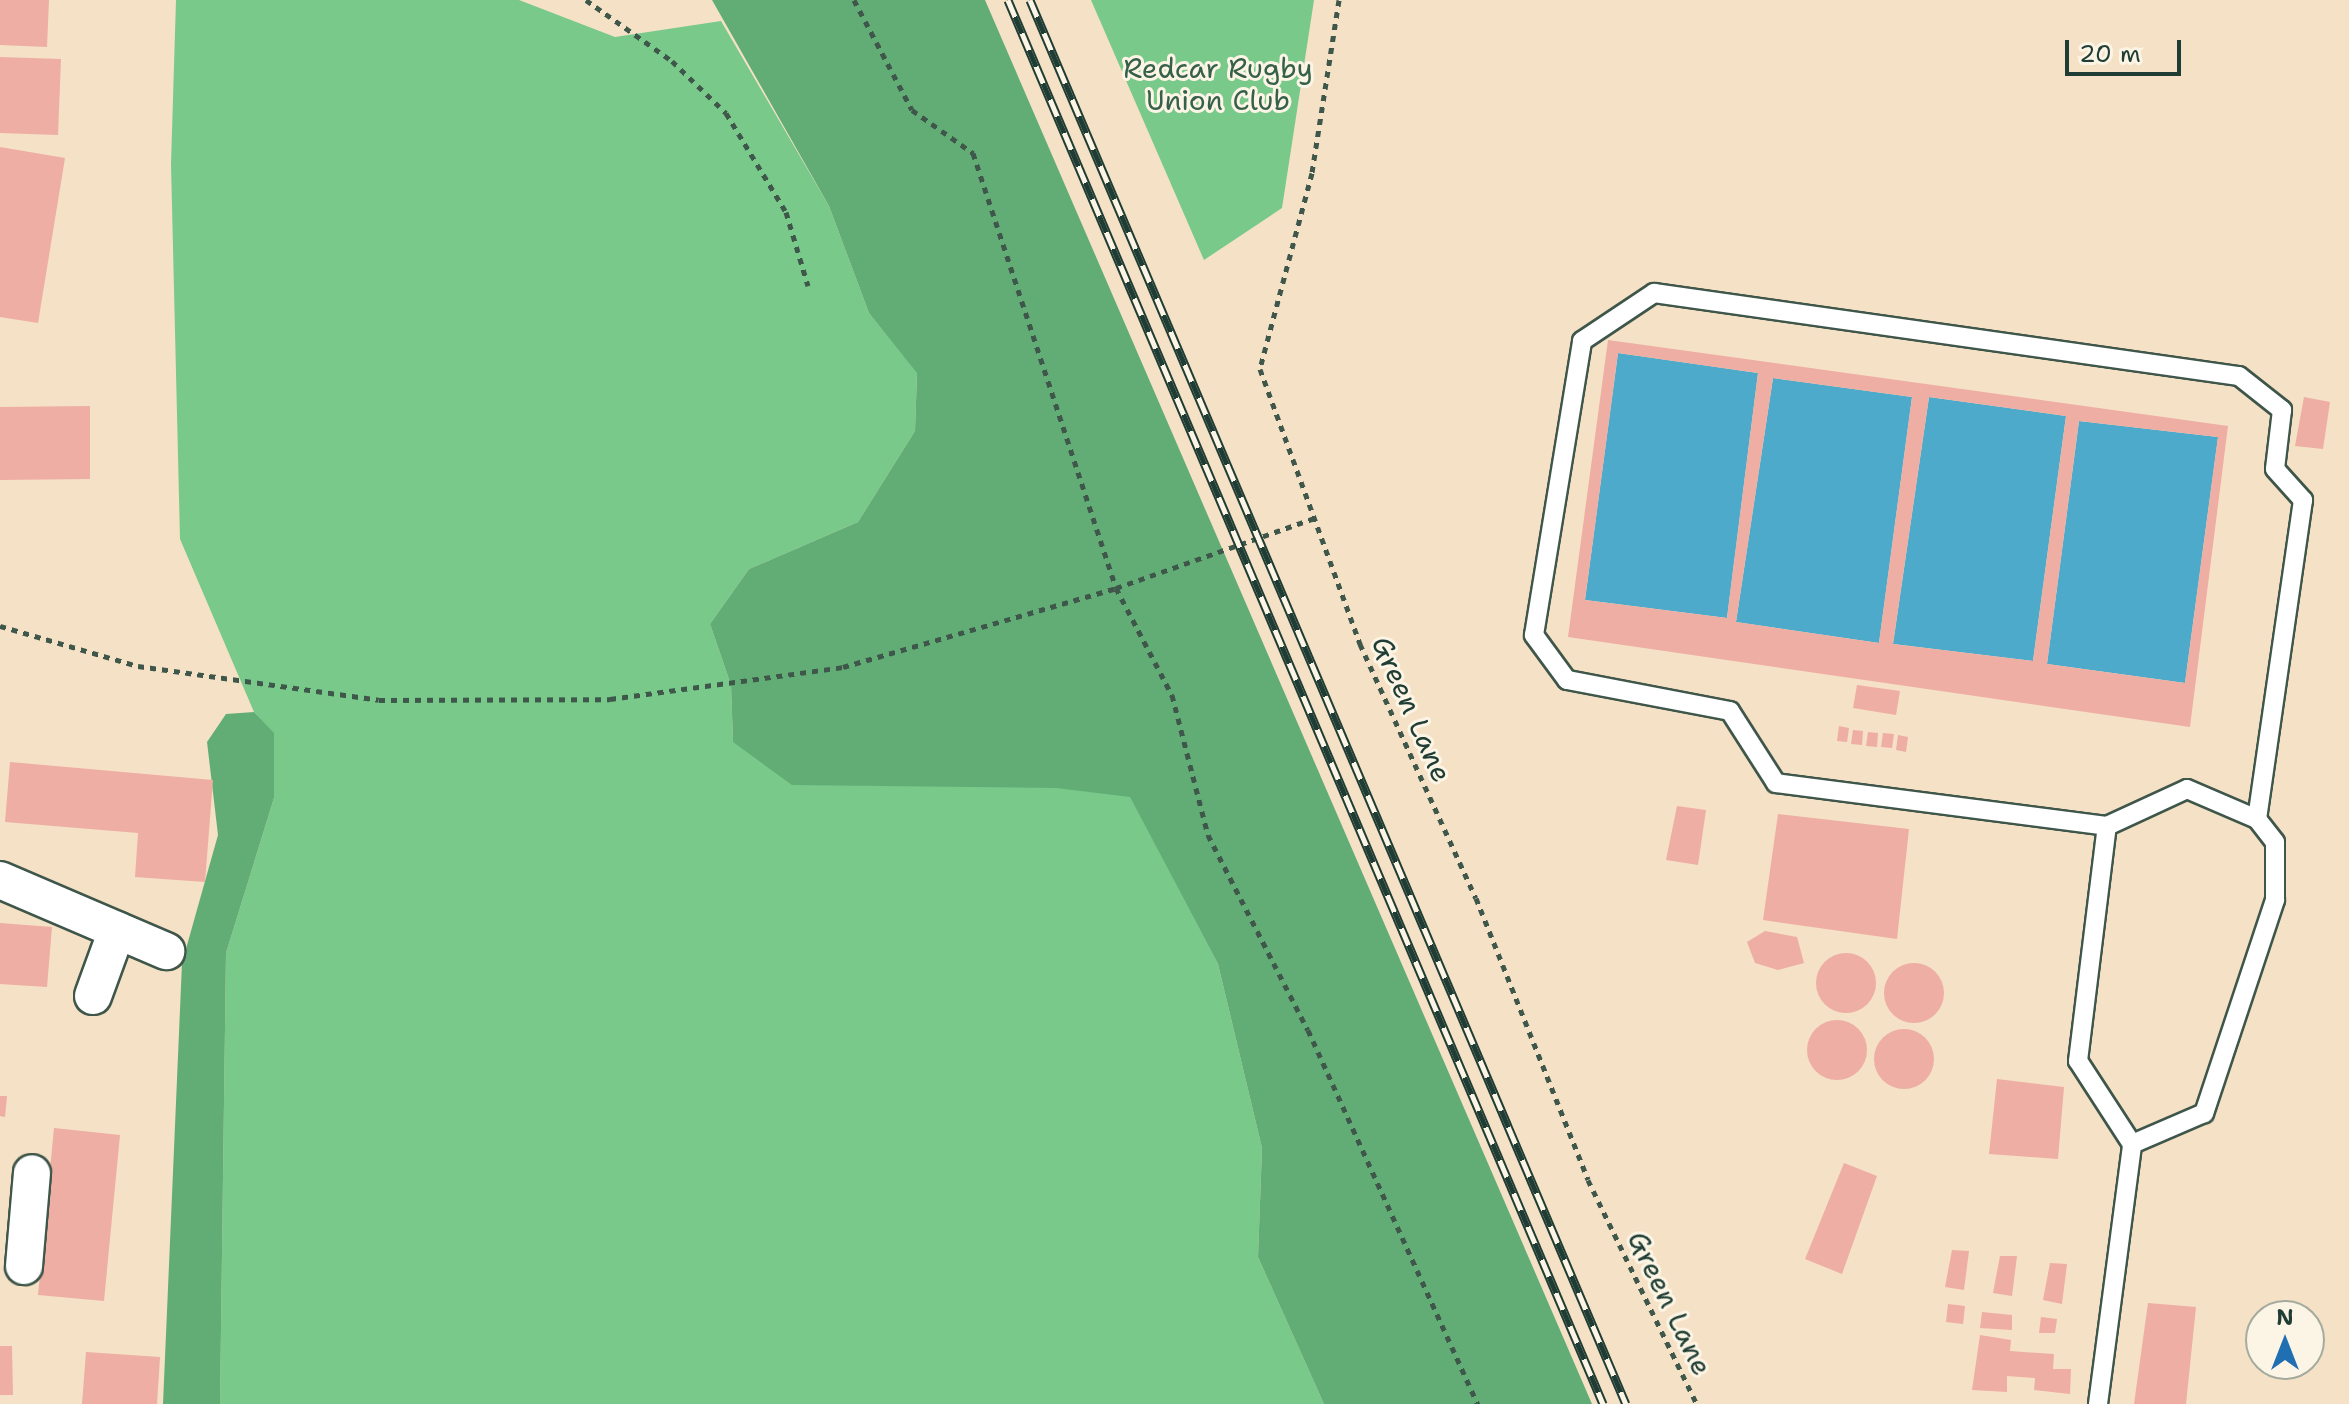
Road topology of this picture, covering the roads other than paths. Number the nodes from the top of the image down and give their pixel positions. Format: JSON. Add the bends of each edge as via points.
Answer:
{"nodes":[{"id":1,"x":2257,"y":819,"type":"junction"},
{"id":2,"x":2107,"y":826,"type":"junction"},
{"id":3,"x":0,"y":880,"type":"edge"},
{"id":4,"x":117,"y":930,"type":"junction"},
{"id":5,"x":166,"y":951,"type":"dead end"},
{"id":6,"x":93,"y":996,"type":"dead end"},
{"id":7,"x":2132,"y":1144,"type":"junction"},
{"id":8,"x":32,"y":1173,"type":"dead end"},
{"id":9,"x":14,"y":1220,"type":"edge"},
{"id":10,"x":24,"y":1266,"type":"dead end"},
{"id":11,"x":2098,"y":1404,"type":"edge"}],
"edges":[{"from":1,"to":2,"type":"lane","via":[[2187,789]]},
{"from":1,"to":2,"type":"lane","via":[[2303,500],[2275,469],[2282,410],[2239,376],[1654,293],[1582,341],[1534,635],[1567,680],[1730,711],[1776,783]]},
{"from":1,"to":7,"type":"lane","via":[[2275,842],[2275,900],[2204,1113]]},
{"from":2,"to":7,"type":"lane","via":[[2078,1061]]},
{"from":3,"to":4,"type":"street"},
{"from":4,"to":5,"type":"street"},
{"from":4,"to":6,"type":"street"},
{"from":7,"to":11,"type":"lane"},
{"from":8,"to":9,"type":"street"},
{"from":9,"to":10,"type":"street"}]}
